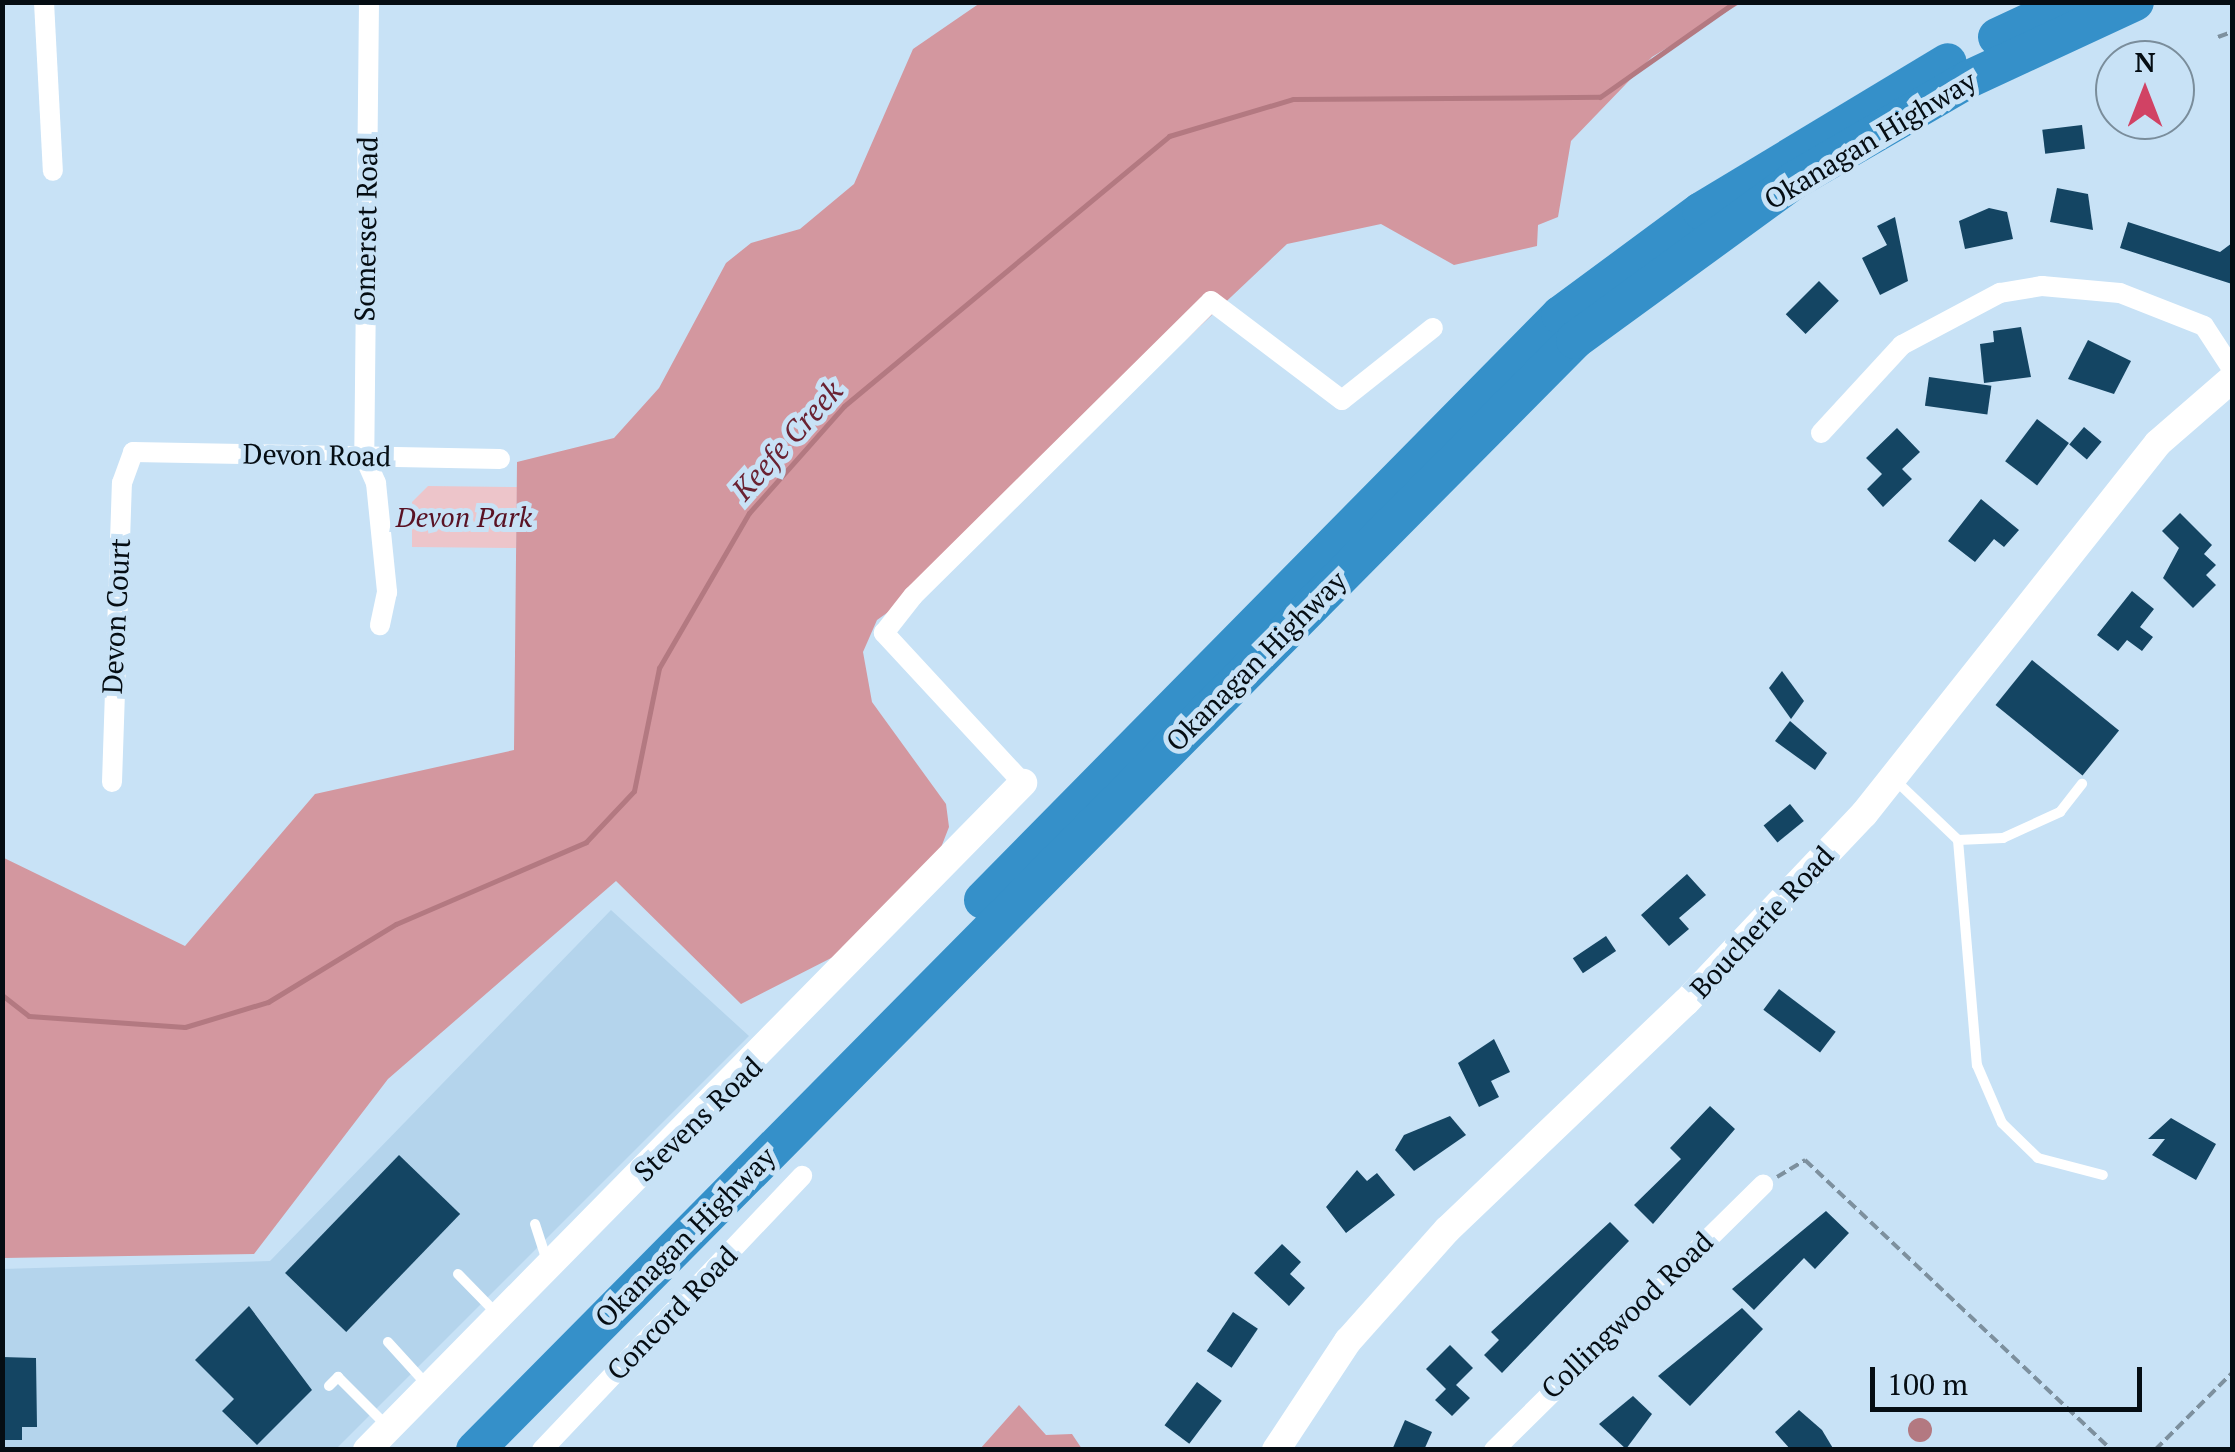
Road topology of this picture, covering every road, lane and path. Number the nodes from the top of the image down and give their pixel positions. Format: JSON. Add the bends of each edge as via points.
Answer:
{"nodes":[{"id":1,"x":44,"y":2,"type":"edge"},
{"id":2,"x":369,"y":2,"type":"edge"},
{"id":3,"x":2072,"y":2,"type":"edge"},
{"id":4,"x":2135,"y":2,"type":"edge"},
{"id":5,"x":2232,"y":32,"type":"edge"},
{"id":6,"x":2218,"y":37,"type":"dead end"},
{"id":7,"x":53,"y":171,"type":"dead end"},
{"id":8,"x":1434,"y":328,"type":"dead end"},
{"id":9,"x":2232,"y":369,"type":"edge"},
{"id":10,"x":2232,"y":379,"type":"edge"},
{"id":11,"x":1821,"y":434,"type":"dead end"},
{"id":12,"x":133,"y":452,"type":"joint"},
{"id":13,"x":364,"y":456,"type":"junction"},
{"id":14,"x":500,"y":458,"type":"dead end"},
{"id":15,"x":380,"y":625,"type":"dead end"},
{"id":16,"x":1892,"y":778,"type":"junction"},
{"id":17,"x":112,"y":782,"type":"dead end"},
{"id":18,"x":1023,"y":784,"type":"joint"},
{"id":19,"x":2082,"y":784,"type":"dead end"},
{"id":20,"x":1958,"y":840,"type":"junction"},
{"id":21,"x":2104,"y":1174,"type":"dead end"},
{"id":22,"x":802,"y":1176,"type":"dead end"},
{"id":23,"x":1763,"y":1185,"type":"joint"},
{"id":24,"x":535,"y":1224,"type":"dead end"},
{"id":25,"x":549,"y":1265,"type":"junction"},
{"id":26,"x":458,"y":1274,"type":"dead end"},
{"id":27,"x":499,"y":1316,"type":"junction"},
{"id":28,"x":388,"y":1342,"type":"dead end"},
{"id":29,"x":2232,"y":1373,"type":"edge"},
{"id":30,"x":329,"y":1386,"type":"dead end"},
{"id":31,"x":429,"y":1386,"type":"junction"},
{"id":32,"x":388,"y":1428,"type":"junction"},
{"id":33,"x":368,"y":1450,"type":"edge"},
{"id":34,"x":445,"y":1450,"type":"edge"},
{"id":35,"x":475,"y":1450,"type":"edge"},
{"id":36,"x":542,"y":1450,"type":"edge"},
{"id":37,"x":1276,"y":1450,"type":"edge"},
{"id":38,"x":1494,"y":1450,"type":"edge"},
{"id":39,"x":2112,"y":1450,"type":"edge"},
{"id":40,"x":2155,"y":1450,"type":"edge"}],
"edges":[{"from":1,"to":7,"type":"street"},
{"from":2,"to":13,"type":"street","name":"Somerset Road"},
{"from":3,"to":34,"type":"highway","name":"Okanagan Highway","via":[[1879,100],[1701,210],[1560,315]]},
{"from":4,"to":35,"type":"highway","name":"Okanagan Highway","via":[[1969,78],[1793,181],[1575,340]]},
{"from":5,"to":6,"type":"path"},
{"from":8,"to":18,"type":"street","via":[[1342,400],[1211,301],[884,634]]},
{"from":9,"to":11,"type":"street","via":[[2204,326],[2120,293],[2042,286],[2000,293],[1902,346]]},
{"from":10,"to":16,"type":"main road","name":"Boucherie Road","via":[[2158,442]]},
{"from":12,"to":13,"type":"street","name":"Devon Road"},
{"from":12,"to":17,"type":"street","name":"Devon Court","via":[[122,483]]},
{"from":13,"to":14,"type":"street","name":"Devon Road"},
{"from":13,"to":15,"type":"street","name":"Somerset Road","via":[[376,483],[387,592]]},
{"from":16,"to":20,"type":"lane"},
{"from":16,"to":37,"type":"main road","name":"Boucherie Road","via":[[1686,1002],[1447,1230],[1348,1341]]},
{"from":18,"to":25,"type":"main road","name":"Stevens Road"},
{"from":19,"to":20,"type":"lane","via":[[2060,812],[2003,838]]},
{"from":20,"to":21,"type":"lane","via":[[1983,1080],[2002,1123],[2038,1158]]},
{"from":22,"to":36,"type":"street","name":"Concord Road"},
{"from":23,"to":38,"type":"street","name":"Collingwood Road"},
{"from":23,"to":39,"type":"path","via":[[1804,1160]]},
{"from":24,"to":25,"type":"lane"},
{"from":25,"to":27,"type":"main road","name":"Stevens Road"},
{"from":26,"to":27,"type":"lane"},
{"from":27,"to":31,"type":"main road","name":"Stevens Road"},
{"from":28,"to":31,"type":"lane"},
{"from":29,"to":40,"type":"path"},
{"from":30,"to":32,"type":"lane","via":[[338,1377]]},
{"from":31,"to":32,"type":"main road","name":"Stevens Road"},
{"from":32,"to":33,"type":"main road","name":"Stevens Road"}]}
